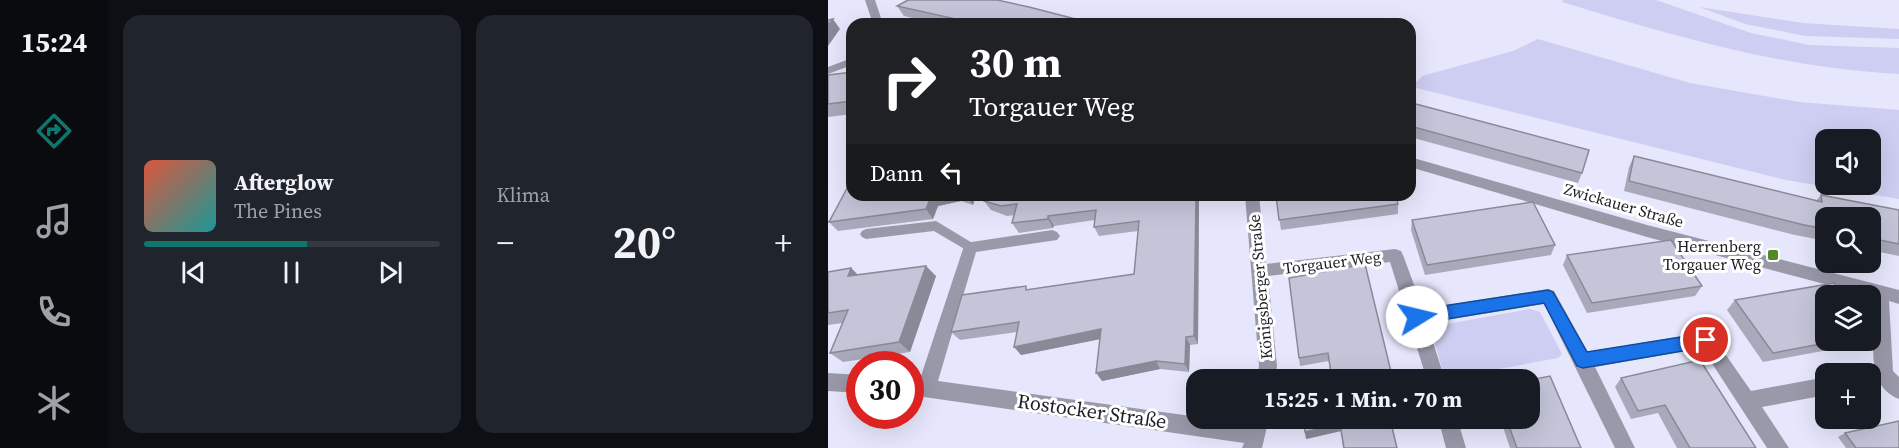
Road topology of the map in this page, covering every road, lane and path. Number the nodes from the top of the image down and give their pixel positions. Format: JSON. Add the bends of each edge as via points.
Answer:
{"nodes":[{"id":1,"x":870,"y":0,"type":"edge"},
{"id":2,"x":876,"y":18,"type":"edge"},
{"id":3,"x":846,"y":64,"type":"edge"},
{"id":4,"x":828,"y":71,"type":"edge"},
{"id":5,"x":1416,"y":164,"type":"edge"},
{"id":6,"x":1253,"y":201,"type":"edge"},
{"id":7,"x":866,"y":234,"type":"dead end"},
{"id":8,"x":1052,"y":236,"type":"dead end"},
{"id":9,"x":970,"y":248,"type":"junction"},
{"id":10,"x":1259,"y":271,"type":"junction"},
{"id":11,"x":1847,"y":285,"type":"edge"},
{"id":12,"x":1881,"y":294,"type":"edge"},
{"id":13,"x":1899,"y":297,"type":"edge"},
{"id":14,"x":1417,"y":317,"type":"junction"},
{"id":15,"x":1583,"y":360,"type":"junction"},
{"id":16,"x":1268,"y":369,"type":"edge"},
{"id":17,"x":1433,"y":369,"type":"edge"},
{"id":18,"x":924,"y":373,"type":"edge"},
{"id":19,"x":1881,"y":378,"type":"edge"},
{"id":20,"x":828,"y":382,"type":"edge"},
{"id":21,"x":846,"y":383,"type":"edge"},
{"id":22,"x":924,"y":388,"type":"edge"},
{"id":23,"x":1815,"y":388,"type":"edge"},
{"id":24,"x":1899,"y":390,"type":"edge"},
{"id":25,"x":1747,"y":402,"type":"junction"},
{"id":26,"x":1450,"y":429,"type":"edge"},
{"id":27,"x":1256,"y":434,"type":"edge"},
{"id":28,"x":1456,"y":448,"type":"edge"},
{"id":29,"x":1624,"y":448,"type":"edge"},
{"id":30,"x":1779,"y":448,"type":"edge"}],
"edges":[{"from":1,"to":2,"type":"street"},
{"from":3,"to":4,"type":"street"},
{"from":5,"to":11,"type":"street","name":"Zwickauer Straße"},
{"from":6,"to":10,"type":"street","name":"Königsberger Straße"},
{"from":7,"to":9,"type":"lane","via":[[936,226]]},
{"from":8,"to":9,"type":"street"},
{"from":9,"to":18,"type":"street","name":"Rostocker Straße"},
{"from":10,"to":14,"type":"street","name":"Torgauer Weg","via":[[1395,255]]},
{"from":10,"to":16,"type":"street","name":"Königsberger Straße"},
{"from":12,"to":13,"type":"street","name":"Zwickauer Straße"},
{"from":14,"to":15,"type":"street","via":[[1548,296]]},
{"from":14,"to":17,"type":"street"},
{"from":15,"to":25,"type":"street","via":[[1706,340]]},
{"from":15,"to":29,"type":"street"},
{"from":19,"to":24,"type":"street"},
{"from":20,"to":21,"type":"street"},
{"from":22,"to":27,"type":"street","name":"Rostocker Straße"},
{"from":23,"to":25,"type":"street"},
{"from":25,"to":30,"type":"street"},
{"from":26,"to":28,"type":"street"}]}
